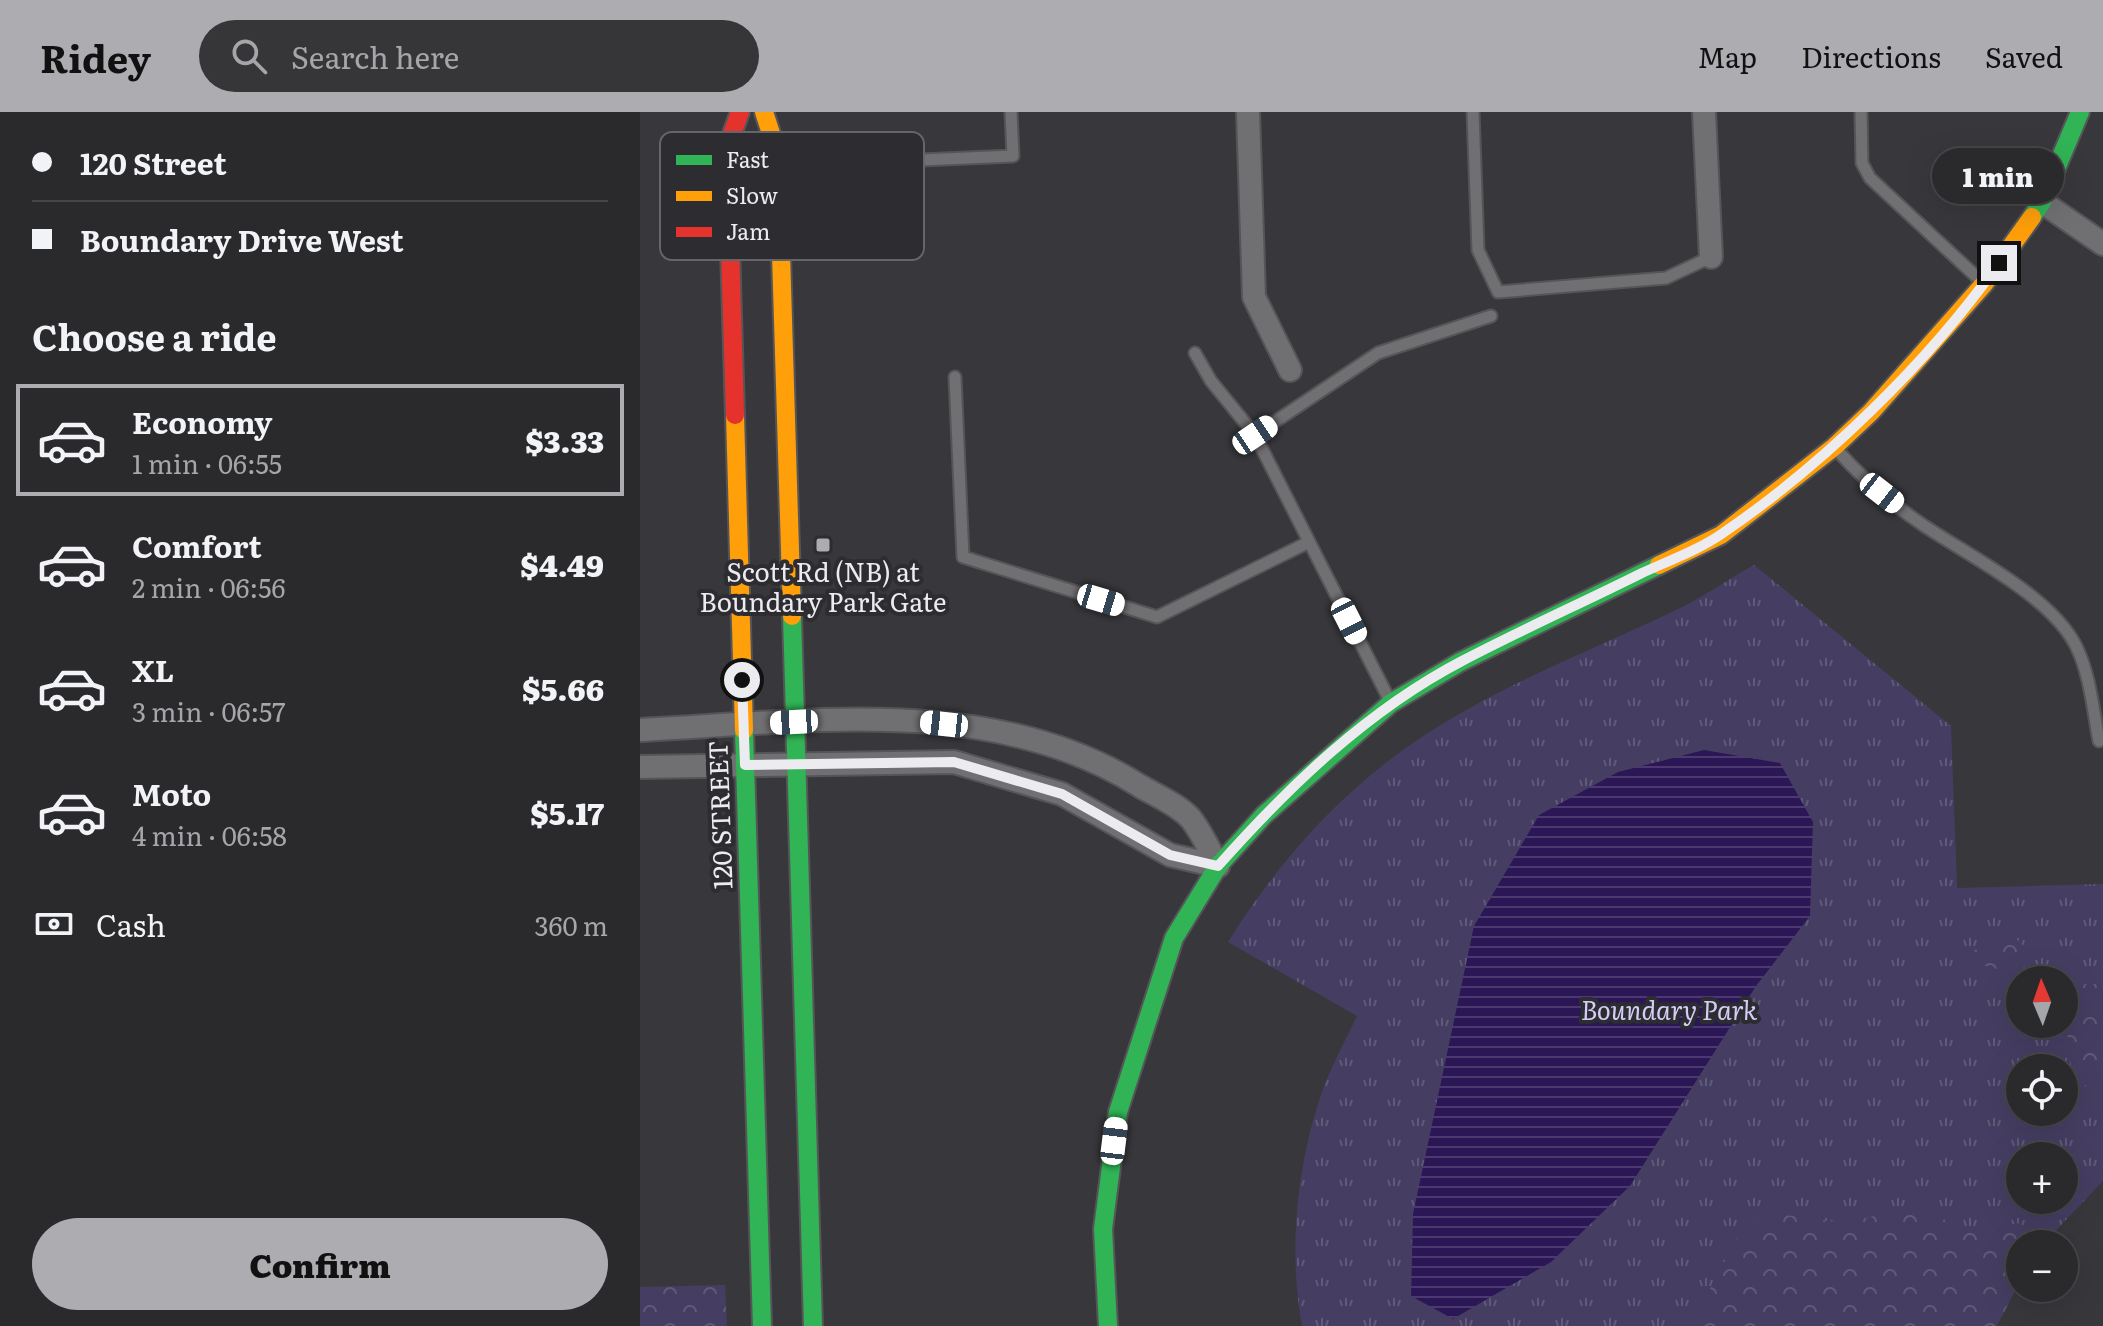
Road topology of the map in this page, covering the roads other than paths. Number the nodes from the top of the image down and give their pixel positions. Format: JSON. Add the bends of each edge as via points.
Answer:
{"nodes":[{"id":1,"x":740,"y":112,"type":"edge"},
{"id":2,"x":764,"y":112,"type":"edge"},
{"id":3,"x":1011,"y":112,"type":"edge"},
{"id":4,"x":1248,"y":112,"type":"edge"},
{"id":5,"x":1473,"y":112,"type":"edge"},
{"id":6,"x":1704,"y":112,"type":"edge"},
{"id":7,"x":1861,"y":112,"type":"edge"},
{"id":8,"x":2080,"y":112,"type":"edge"},
{"id":9,"x":733,"y":132,"type":"edge"},
{"id":10,"x":769,"y":132,"type":"edge"},
{"id":11,"x":924,"y":160,"type":"edge"},
{"id":12,"x":2042,"y":202,"type":"junction"},
{"id":13,"x":2103,"y":244,"type":"edge"},
{"id":14,"x":1711,"y":257,"type":"joint"},
{"id":15,"x":730,"y":260,"type":"edge"},
{"id":16,"x":781,"y":260,"type":"edge"},
{"id":17,"x":1984,"y":284,"type":"junction"},
{"id":18,"x":1491,"y":316,"type":"dead end"},
{"id":19,"x":1195,"y":353,"type":"dead end"},
{"id":20,"x":1290,"y":370,"type":"dead end"},
{"id":21,"x":955,"y":377,"type":"dead end"},
{"id":22,"x":1255,"y":435,"type":"junction"},
{"id":23,"x":1834,"y":447,"type":"junction"},
{"id":24,"x":1309,"y":542,"type":"junction"},
{"id":25,"x":1391,"y":703,"type":"junction"},
{"id":26,"x":794,"y":722,"type":"junction"},
{"id":27,"x":744,"y":725,"type":"junction"},
{"id":28,"x":640,"y":730,"type":"edge"},
{"id":29,"x":2099,"y":741,"type":"dead end"},
{"id":30,"x":795,"y":763,"type":"junction"},
{"id":31,"x":745,"y":765,"type":"junction"},
{"id":32,"x":640,"y":767,"type":"edge"},
{"id":33,"x":1218,"y":866,"type":"junction"},
{"id":34,"x":762,"y":1326,"type":"edge"},
{"id":35,"x":813,"y":1326,"type":"edge"},
{"id":36,"x":1108,"y":1326,"type":"edge"}],
"edges":[{"from":1,"to":9,"type":"main road","name":"120 STREET"},
{"from":2,"to":10,"type":"main road"},
{"from":3,"to":11,"type":"lane","via":[[1013,156]]},
{"from":4,"to":20,"type":"street","via":[[1254,297]]},
{"from":5,"to":14,"type":"lane","via":[[1478,250],[1498,292],[1666,278]]},
{"from":6,"to":14,"type":"street"},
{"from":7,"to":17,"type":"lane","via":[[1862,163],[1870,178]]},
{"from":8,"to":12,"type":"main road"},
{"from":12,"to":13,"type":"street"},
{"from":12,"to":17,"type":"main road"},
{"from":15,"to":27,"type":"main road","name":"120 STREET"},
{"from":16,"to":26,"type":"main road"},
{"from":17,"to":23,"type":"main road"},
{"from":18,"to":22,"type":"lane","via":[[1378,353]]},
{"from":19,"to":22,"type":"lane"},
{"from":21,"to":24,"type":"lane","via":[[963,557],[1157,617]]},
{"from":22,"to":24,"type":"lane"},
{"from":23,"to":25,"type":"main road","via":[[1721,535],[1460,662]]},
{"from":23,"to":29,"type":"lane","via":[[1862,477],[1922,524],[1993,569],[2061,622],[2077,647]]},
{"from":24,"to":25,"type":"lane"},
{"from":25,"to":33,"type":"main road","via":[[1264,815]]},
{"from":26,"to":27,"type":"street"},
{"from":26,"to":30,"type":"main road"},
{"from":26,"to":33,"type":"street","via":[[915,721],[1001,730],[1102,761],[1189,816]]},
{"from":27,"to":28,"type":"street"},
{"from":27,"to":31,"type":"main road","name":"120 STREET"},
{"from":30,"to":31,"type":"street"},
{"from":30,"to":33,"type":"street","via":[[954,762],[1062,794],[1170,855]]},
{"from":30,"to":35,"type":"main road"},
{"from":31,"to":32,"type":"street"},
{"from":31,"to":34,"type":"main road","name":"120 STREET"},
{"from":33,"to":36,"type":"main road","via":[[1174,938],[1118,1112],[1103,1229]]}]}
